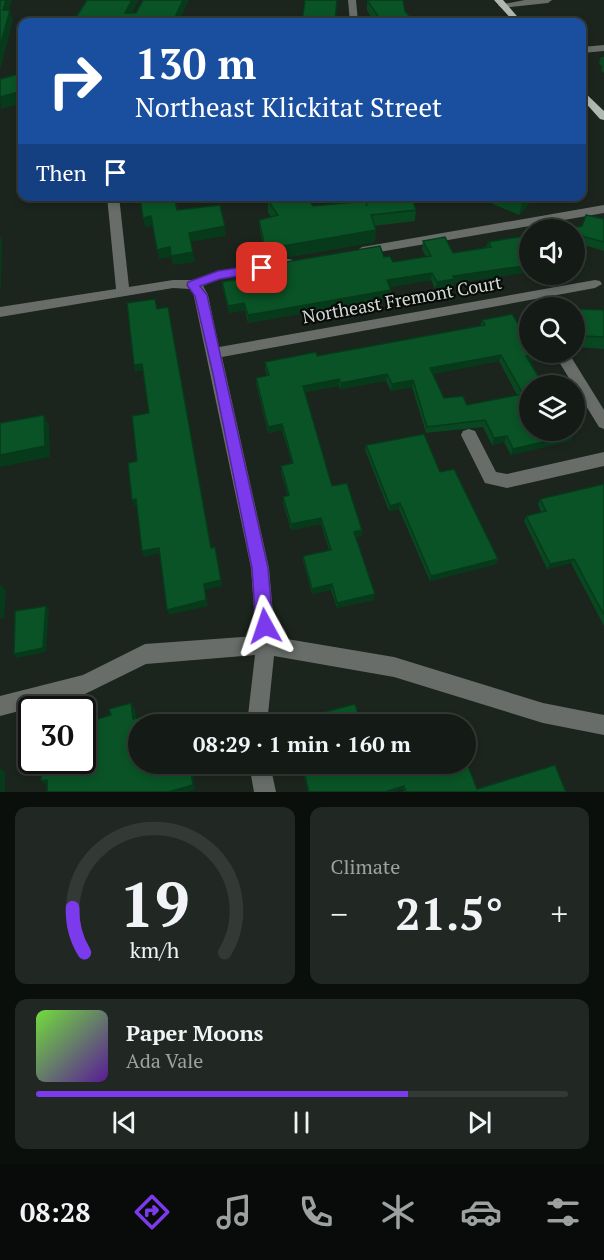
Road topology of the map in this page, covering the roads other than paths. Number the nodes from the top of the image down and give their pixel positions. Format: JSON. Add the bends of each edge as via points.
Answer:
{"nodes":[{"id":1,"x":352,"y":0,"type":"edge"},
{"id":2,"x":548,"y":0,"type":"edge"},
{"id":3,"x":500,"y":2,"type":"edge"},
{"id":4,"x":354,"y":18,"type":"edge"},
{"id":5,"x":514,"y":18,"type":"edge"},
{"id":6,"x":604,"y":48,"type":"edge"},
{"id":7,"x":586,"y":50,"type":"edge"},
{"id":8,"x":586,"y":97,"type":"edge"},
{"id":9,"x":602,"y":111,"type":"edge"},
{"id":10,"x":114,"y":201,"type":"edge"},
{"id":11,"x":604,"y":209,"type":"edge"},
{"id":12,"x":346,"y":254,"type":"edge"},
{"id":13,"x":300,"y":261,"type":"edge"},
{"id":14,"x":595,"y":284,"type":"dead end"},
{"id":15,"x":193,"y":285,"type":"junction"},
{"id":16,"x":123,"y":293,"type":"junction"},
{"id":17,"x":547,"y":297,"type":"edge"},
{"id":18,"x":519,"y":303,"type":"edge"},
{"id":19,"x":0,"y":312,"type":"edge"},
{"id":20,"x":215,"y":353,"type":"junction"},
{"id":21,"x":567,"y":363,"type":"edge"},
{"id":22,"x":604,"y":423,"type":"edge"},
{"id":23,"x":469,"y":435,"type":"dead end"},
{"id":24,"x":604,"y":459,"type":"edge"},
{"id":25,"x":266,"y":645,"type":"junction"},
{"id":26,"x":0,"y":706,"type":"edge"},
{"id":27,"x":258,"y":714,"type":"edge"},
{"id":28,"x":604,"y":725,"type":"edge"},
{"id":29,"x":262,"y":774,"type":"edge"},
{"id":30,"x":265,"y":792,"type":"edge"}],
"edges":[{"from":1,"to":4,"type":"street"},
{"from":2,"to":3,"type":"street"},
{"from":3,"to":5,"type":"main road"},
{"from":6,"to":7,"type":"street"},
{"from":8,"to":9,"type":"main road"},
{"from":10,"to":16,"type":"street"},
{"from":11,"to":12,"type":"street"},
{"from":13,"to":15,"type":"street","via":[[218,275]]},
{"from":14,"to":17,"type":"street","name":"Northeast Fremont Court"},
{"from":15,"to":16,"type":"street","via":[[172,284]]},
{"from":15,"to":20,"type":"street","via":[[201,295]]},
{"from":16,"to":19,"type":"street"},
{"from":18,"to":20,"type":"street","name":"Northeast Fremont Court"},
{"from":20,"to":25,"type":"street","via":[[260,568]]},
{"from":21,"to":22,"type":"street"},
{"from":23,"to":24,"type":"street","via":[[491,478],[507,481]]},
{"from":25,"to":26,"type":"street","via":[[145,654],[85,684]]},
{"from":25,"to":27,"type":"street"},
{"from":25,"to":28,"type":"street","via":[[394,667],[543,713]]},
{"from":29,"to":30,"type":"street"}]}
